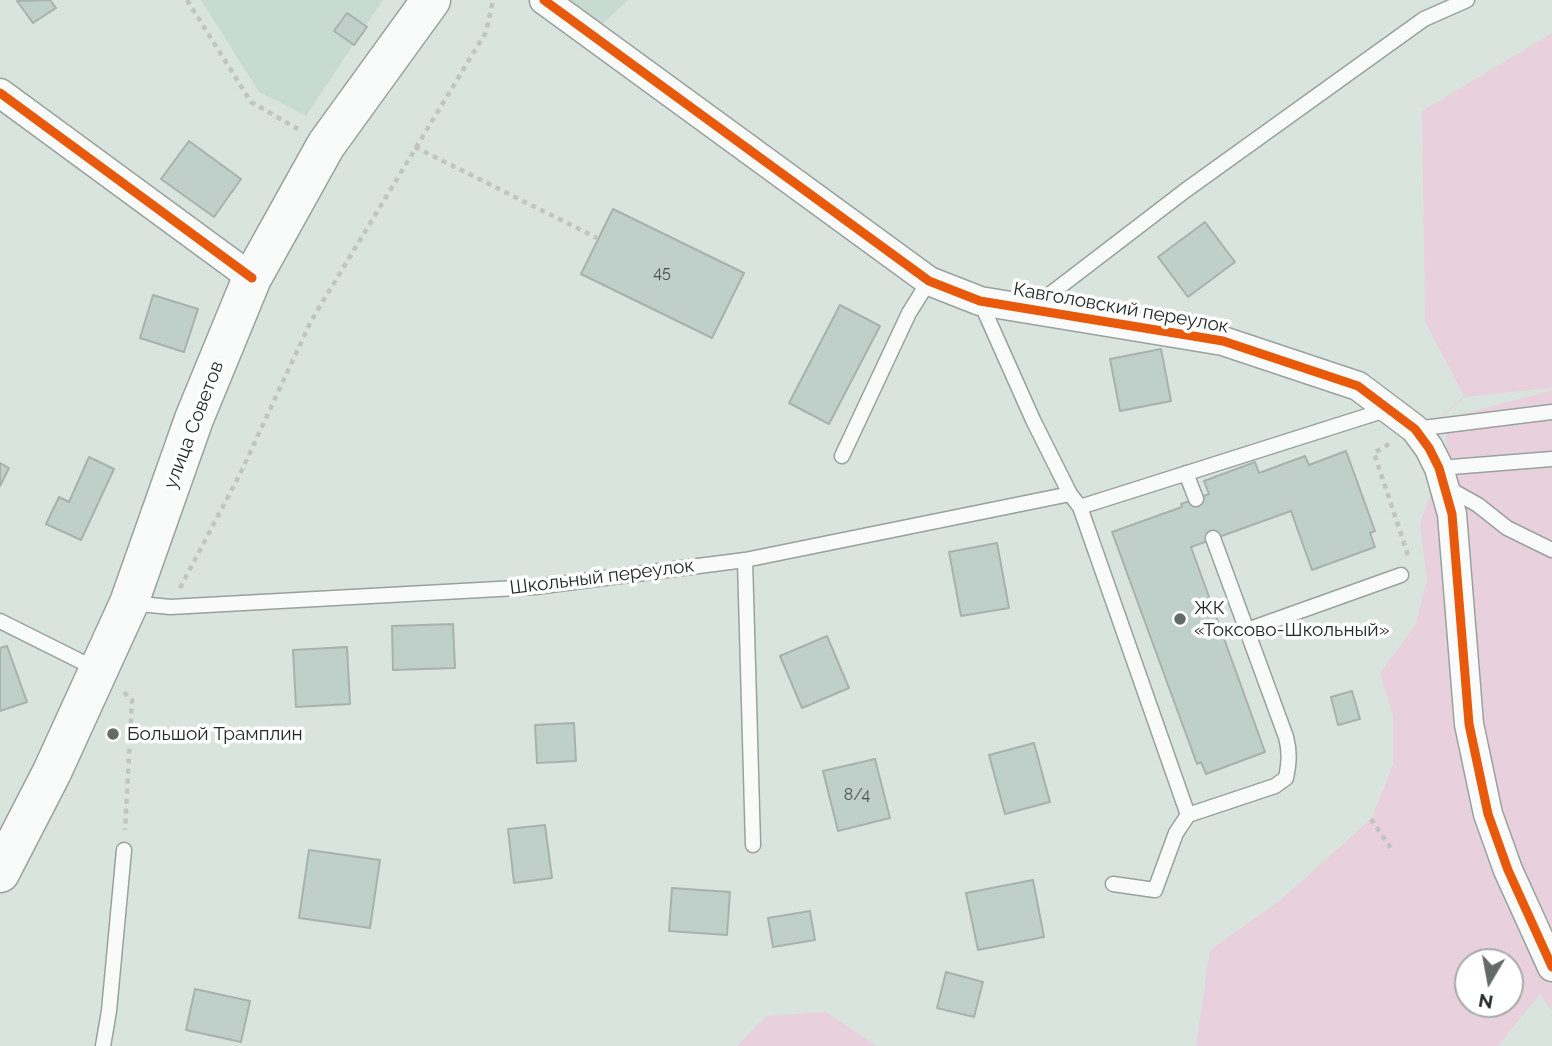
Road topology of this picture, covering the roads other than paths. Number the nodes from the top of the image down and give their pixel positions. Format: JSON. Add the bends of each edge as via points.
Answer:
{"nodes":[{"id":1,"x":431,"y":0,"type":"edge"},
{"id":2,"x":544,"y":0,"type":"edge"},
{"id":3,"x":1467,"y":0,"type":"edge"},
{"id":4,"x":0,"y":93,"type":"edge"},
{"id":5,"x":252,"y":278,"type":"junction"},
{"id":6,"x":929,"y":281,"type":"junction"},
{"id":7,"x":980,"y":301,"type":"junction"},
{"id":8,"x":1028,"y":311,"type":"junction"},
{"id":9,"x":1391,"y":409,"type":"junction"},
{"id":10,"x":1552,"y":412,"type":"edge"},
{"id":11,"x":1415,"y":429,"type":"junction"},
{"id":12,"x":842,"y":456,"type":"dead end"},
{"id":13,"x":1552,"y":459,"type":"edge"},
{"id":14,"x":1186,"y":473,"type":"junction"},
{"id":15,"x":1443,"y":478,"type":"junction"},
{"id":16,"x":1070,"y":494,"type":"junction"},
{"id":17,"x":1196,"y":499,"type":"dead end"},
{"id":18,"x":1080,"y":507,"type":"junction"},
{"id":19,"x":1213,"y":538,"type":"dead end"},
{"id":20,"x":1552,"y":550,"type":"edge"},
{"id":21,"x":745,"y":559,"type":"junction"},
{"id":22,"x":1401,"y":575,"type":"road end"},
{"id":23,"x":129,"y":603,"type":"junction"},
{"id":24,"x":0,"y":621,"type":"edge"},
{"id":25,"x":1247,"y":630,"type":"junction"},
{"id":26,"x":99,"y":671,"type":"junction"},
{"id":27,"x":1188,"y":816,"type":"junction"},
{"id":28,"x":753,"y":845,"type":"dead end"},
{"id":29,"x":124,"y":850,"type":"road end"},
{"id":30,"x":0,"y":873,"type":"edge"},
{"id":31,"x":1112,"y":884,"type":"dead end"},
{"id":32,"x":1552,"y":967,"type":"edge"},
{"id":33,"x":103,"y":1046,"type":"edge"}],
"edges":[{"from":1,"to":5,"type":"main road","name":"улица Советов","via":[[326,145]]},
{"from":2,"to":6,"type":"street","name":"Кавголовский переулок"},
{"from":3,"to":8,"type":"lane","via":[[1424,19],[1186,190]]},
{"from":4,"to":5,"type":"street"},
{"from":5,"to":23,"type":"main road","name":"улица Советов","via":[[194,419]]},
{"from":6,"to":7,"type":"street","name":"Кавголовский переулок"},
{"from":6,"to":12,"type":"lane","via":[[908,313]]},
{"from":7,"to":8,"type":"street","name":"Кавголовский переулок"},
{"from":7,"to":16,"type":"lane"},
{"from":8,"to":9,"type":"street","name":"Кавголовский переулок","via":[[1223,341],[1358,386]]},
{"from":9,"to":11,"type":"street","name":"Кавголовский переулок"},
{"from":9,"to":14,"type":"lane"},
{"from":10,"to":11,"type":"lane"},
{"from":11,"to":15,"type":"street","name":"Кавголовский переулок"},
{"from":13,"to":15,"type":"lane"},
{"from":14,"to":17,"type":"lane"},
{"from":14,"to":18,"type":"lane"},
{"from":15,"to":20,"type":"lane","via":[[1507,528]]},
{"from":15,"to":32,"type":"street","name":"Кавголовский переулок","via":[[1453,526],[1469,724],[1488,814]]},
{"from":16,"to":18,"type":"lane"},
{"from":16,"to":21,"type":"lane","name":"Школьный переулок"},
{"from":18,"to":27,"type":"lane"},
{"from":19,"to":25,"type":"lane"},
{"from":21,"to":23,"type":"lane","name":"Школьный переулок","via":[[535,587],[170,607]]},
{"from":21,"to":28,"type":"lane"},
{"from":22,"to":25,"type":"lane"},
{"from":23,"to":26,"type":"main road","name":"улица Советов"},
{"from":24,"to":26,"type":"lane"},
{"from":25,"to":27,"type":"lane","via":[[1290,751],[1286,778]]},
{"from":26,"to":30,"type":"main road","name":"улица Советов"},
{"from":27,"to":31,"type":"lane","via":[[1176,833],[1155,890]]},
{"from":29,"to":33,"type":"lane"}]}
